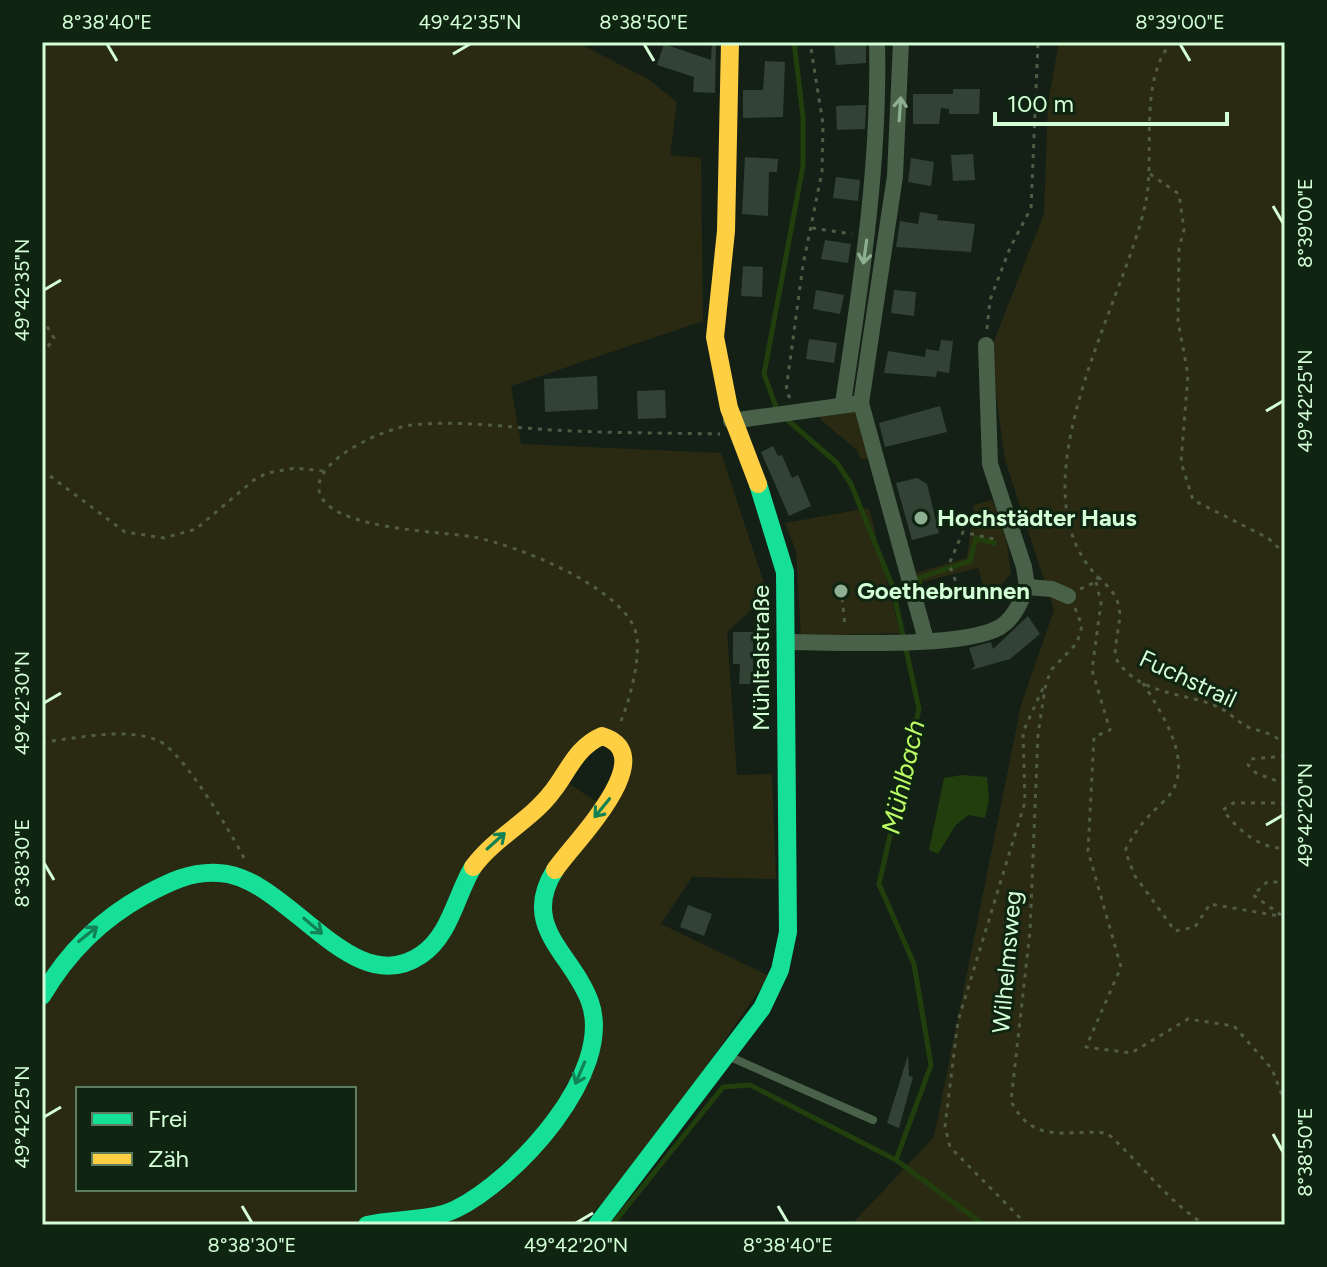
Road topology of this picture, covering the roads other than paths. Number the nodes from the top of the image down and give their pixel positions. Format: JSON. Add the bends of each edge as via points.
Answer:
{"nodes":[{"id":1,"x":730,"y":42,"type":"edge"},
{"id":2,"x":877,"y":42,"type":"edge"},
{"id":3,"x":901,"y":42,"type":"edge"},
{"id":4,"x":874,"y":175,"type":"junction"},
{"id":5,"x":895,"y":176,"type":"junction"},
{"id":6,"x":986,"y":345,"type":"road end"},
{"id":7,"x":843,"y":403,"type":"junction"},
{"id":8,"x":861,"y":403,"type":"junction"},
{"id":9,"x":734,"y":427,"type":"junction"},
{"id":10,"x":1027,"y":587,"type":"junction"},
{"id":11,"x":1068,"y":596,"type":"road end"},
{"id":12,"x":918,"y":640,"type":"junction"},
{"id":13,"x":785,"y":642,"type":"junction"},
{"id":14,"x":42,"y":996,"type":"edge"},
{"id":15,"x":727,"y":1055,"type":"junction"},
{"id":16,"x":873,"y":1120,"type":"dead end"},
{"id":17,"x":367,"y":1225,"type":"edge"},
{"id":18,"x":597,"y":1225,"type":"edge"}],
"edges":[{"from":1,"to":9,"type":"street","name":"Mühltalstraße","via":[[716,350]]},
{"from":2,"to":4,"type":"street"},
{"from":5,"to":3,"type":"street","one_way":true},
{"from":4,"to":5,"type":"street"},
{"from":4,"to":7,"type":"street","one_way":true},
{"from":5,"to":8,"type":"street"},
{"from":6,"to":10,"type":"street","via":[[990,464]]},
{"from":7,"to":8,"type":"street"},
{"from":7,"to":9,"type":"street"},
{"from":8,"to":12,"type":"street"},
{"from":9,"to":13,"type":"street","name":"Mühltalstraße","via":[[782,553]]},
{"from":10,"to":11,"type":"street"},
{"from":10,"to":12,"type":"street","via":[[1002,627],[974,636]]},
{"from":12,"to":13,"type":"street"},
{"from":13,"to":15,"type":"street","name":"Mühltalstraße","via":[[786,948],[767,1000]]},
{"from":14,"to":17,"type":"street","one_way":true,"via":[[79,941],[161,882],[194,872],[213,871],[258,884],[354,956],[373,963],[408,962],[433,945],[485,851],[549,796],[590,741],[602,736],[615,740],[624,753],[621,779],[554,872],[542,907],[548,931],[594,1016],[572,1092],[530,1153],[476,1199],[433,1217]]},
{"from":15,"to":16,"type":"lane"},
{"from":15,"to":18,"type":"street","name":"Mühltalstraße"}]}
